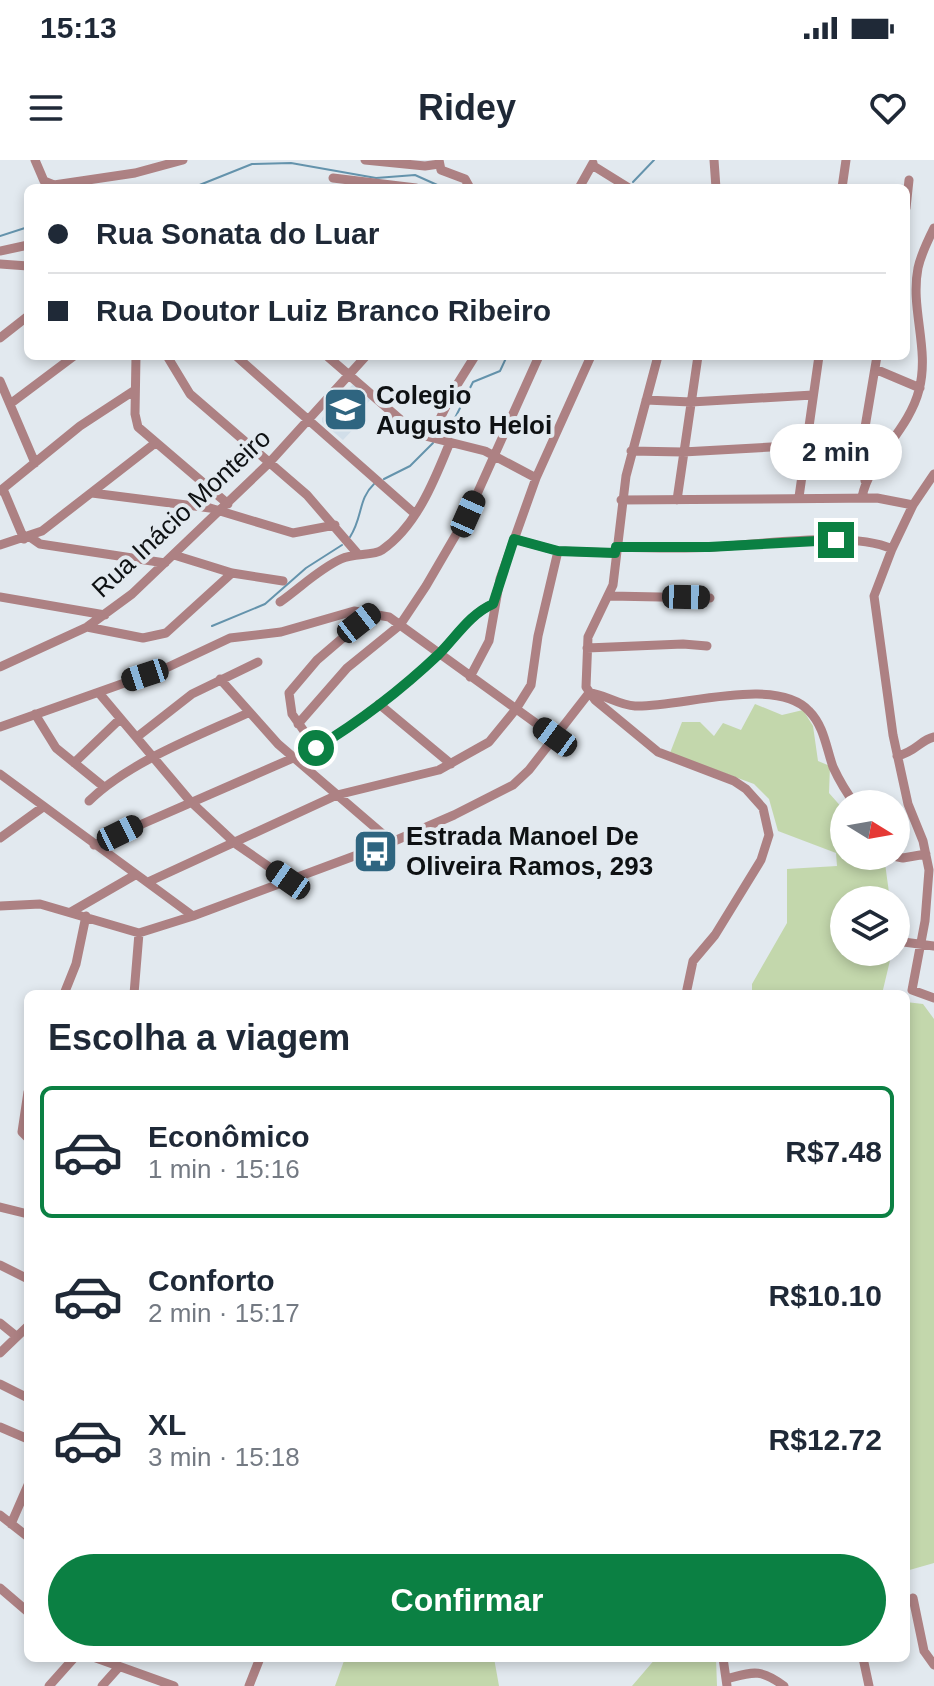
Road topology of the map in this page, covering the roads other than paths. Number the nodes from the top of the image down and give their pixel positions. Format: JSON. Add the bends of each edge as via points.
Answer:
{"nodes":[{"id":1,"x":35,"y":160,"type":"edge"},
{"id":2,"x":183,"y":160,"type":"edge"},
{"id":3,"x":365,"y":160,"type":"edge"},
{"id":4,"x":714,"y":160,"type":"edge"},
{"id":5,"x":846,"y":160,"type":"edge"},
{"id":6,"x":439,"y":162,"type":"edge"},
{"id":7,"x":593,"y":163,"type":"edge"},
{"id":8,"x":333,"y":178,"type":"dead end"},
{"id":9,"x":909,"y":180,"type":"dead end"},
{"id":10,"x":52,"y":184,"type":"edge"},
{"id":11,"x":61,"y":184,"type":"edge"},
{"id":12,"x":383,"y":184,"type":"edge"},
{"id":13,"x":468,"y":184,"type":"edge"},
{"id":14,"x":581,"y":184,"type":"edge"},
{"id":15,"x":623,"y":184,"type":"edge"},
{"id":16,"x":716,"y":184,"type":"edge"},
{"id":17,"x":843,"y":184,"type":"edge"},
{"id":18,"x":909,"y":184,"type":"edge"},
{"id":19,"x":934,"y":228,"type":"edge"},
{"id":20,"x":24,"y":246,"type":"edge"},
{"id":21,"x":0,"y":251,"type":"edge"},
{"id":22,"x":0,"y":264,"type":"edge"},
{"id":23,"x":24,"y":266,"type":"edge"},
{"id":24,"x":912,"y":291,"type":"edge"},
{"id":25,"x":24,"y":319,"type":"edge"},
{"id":26,"x":0,"y":338,"type":"edge"},
{"id":27,"x":69,"y":360,"type":"edge"},
{"id":28,"x":136,"y":360,"type":"edge"},
{"id":29,"x":169,"y":360,"type":"edge"},
{"id":30,"x":241,"y":360,"type":"edge"},
{"id":31,"x":332,"y":360,"type":"edge"},
{"id":32,"x":363,"y":360,"type":"edge"},
{"id":33,"x":472,"y":360,"type":"edge"},
{"id":34,"x":537,"y":360,"type":"edge"},
{"id":35,"x":589,"y":360,"type":"edge"},
{"id":36,"x":657,"y":360,"type":"edge"},
{"id":37,"x":697,"y":360,"type":"edge"},
{"id":38,"x":818,"y":360,"type":"edge"},
{"id":39,"x":876,"y":360,"type":"edge"},
{"id":40,"x":875,"y":369,"type":"junction"},
{"id":41,"x":350,"y":375,"type":"junction"},
{"id":42,"x":0,"y":381,"type":"edge"},
{"id":43,"x":920,"y":388,"type":"junction"},
{"id":44,"x":135,"y":390,"type":"junction"},
{"id":45,"x":813,"y":395,"type":"junction"},
{"id":46,"x":646,"y":400,"type":"junction"},
{"id":47,"x":691,"y":402,"type":"junction"},
{"id":48,"x":10,"y":404,"type":"junction"},
{"id":49,"x":311,"y":421,"type":"junction"},
{"id":50,"x":433,"y":438,"type":"junction"},
{"id":51,"x":449,"y":441,"type":"junction"},
{"id":52,"x":154,"y":444,"type":"junction"},
{"id":53,"x":806,"y":445,"type":"junction"},
{"id":54,"x":631,"y":451,"type":"junction"},
{"id":55,"x":683,"y":452,"type":"junction"},
{"id":56,"x":493,"y":458,"type":"junction"},
{"id":57,"x":35,"y":463,"type":"junction"},
{"id":58,"x":269,"y":463,"type":"junction"},
{"id":59,"x":934,"y":474,"type":"edge"},
{"id":60,"x":536,"y":478,"type":"junction"},
{"id":61,"x":865,"y":481,"type":"junction"},
{"id":62,"x":2,"y":490,"type":"edge"},
{"id":63,"x":92,"y":493,"type":"junction"},
{"id":64,"x":799,"y":497,"type":"junction"},
{"id":65,"x":862,"y":497,"type":"junction"},
{"id":66,"x":621,"y":500,"type":"junction"},
{"id":67,"x":677,"y":500,"type":"junction"},
{"id":68,"x":913,"y":505,"type":"junction"},
{"id":69,"x":224,"y":507,"type":"junction"},
{"id":70,"x":414,"y":513,"type":"junction"},
{"id":71,"x":335,"y":525,"type":"junction"},
{"id":72,"x":27,"y":538,"type":"junction"},
{"id":73,"x":514,"y":539,"type":"junction"},
{"id":74,"x":0,"y":545,"type":"edge"},
{"id":75,"x":892,"y":549,"type":"junction"},
{"id":76,"x":615,"y":550,"type":"junction"},
{"id":77,"x":558,"y":551,"type":"junction"},
{"id":78,"x":357,"y":553,"type":"junction"},
{"id":79,"x":174,"y":555,"type":"junction"},
{"id":80,"x":165,"y":563,"type":"junction"},
{"id":81,"x":232,"y":573,"type":"junction"},
{"id":82,"x":283,"y":581,"type":"dead end"},
{"id":83,"x":610,"y":596,"type":"junction"},
{"id":84,"x":0,"y":597,"type":"edge"},
{"id":85,"x":710,"y":598,"type":"dead end"},
{"id":86,"x":280,"y":602,"type":"dead end"},
{"id":87,"x":493,"y":604,"type":"junction"},
{"id":88,"x":373,"y":612,"type":"junction"},
{"id":89,"x":105,"y":615,"type":"junction"},
{"id":90,"x":400,"y":625,"type":"junction"},
{"id":91,"x":87,"y":627,"type":"junction"},
{"id":92,"x":707,"y":646,"type":"dead end"},
{"id":93,"x":587,"y":648,"type":"junction"},
{"id":94,"x":439,"y":654,"type":"junction"},
{"id":95,"x":258,"y":662,"type":"dead end"},
{"id":96,"x":0,"y":667,"type":"edge"},
{"id":97,"x":470,"y":677,"type":"junction"},
{"id":98,"x":220,"y":679,"type":"junction"},
{"id":99,"x":99,"y":693,"type":"junction"},
{"id":100,"x":589,"y":693,"type":"junction"},
{"id":101,"x":379,"y":704,"type":"junction"},
{"id":102,"x":516,"y":709,"type":"junction"},
{"id":103,"x":248,"y":713,"type":"junction"},
{"id":104,"x":35,"y":714,"type":"junction"},
{"id":105,"x":120,"y":719,"type":"junction"},
{"id":106,"x":298,"y":724,"type":"junction"},
{"id":107,"x":0,"y":727,"type":"edge"},
{"id":108,"x":137,"y":737,"type":"junction"},
{"id":109,"x":555,"y":737,"type":"junction"},
{"id":110,"x":934,"y":737,"type":"edge"},
{"id":111,"x":316,"y":748,"type":"junction"},
{"id":112,"x":897,"y":756,"type":"junction"},
{"id":113,"x":293,"y":758,"type":"junction"},
{"id":114,"x":153,"y":759,"type":"junction"},
{"id":115,"x":74,"y":763,"type":"junction"},
{"id":116,"x":451,"y":764,"type":"junction"},
{"id":117,"x":0,"y":774,"type":"edge"},
{"id":118,"x":104,"y":787,"type":"junction"},
{"id":119,"x":847,"y":790,"type":"edge"},
{"id":120,"x":337,"y":795,"type":"junction"},
{"id":121,"x":89,"y":801,"type":"dead end"},
{"id":122,"x":190,"y":801,"type":"junction"},
{"id":123,"x":43,"y":807,"type":"junction"},
{"id":124,"x":0,"y":838,"type":"edge"},
{"id":125,"x":392,"y":842,"type":"junction"},
{"id":126,"x":236,"y":844,"type":"junction"},
{"id":127,"x":94,"y":845,"type":"junction"},
{"id":128,"x":926,"y":854,"type":"junction"},
{"id":129,"x":910,"y":857,"type":"edge"},
{"id":130,"x":135,"y":875,"type":"junction"},
{"id":131,"x":288,"y":880,"type":"junction"},
{"id":132,"x":148,"y":882,"type":"junction"},
{"id":133,"x":0,"y":906,"type":"edge"},
{"id":134,"x":71,"y":912,"type":"junction"},
{"id":135,"x":86,"y":916,"type":"junction"},
{"id":136,"x":193,"y":916,"type":"junction"},
{"id":137,"x":139,"y":933,"type":"junction"},
{"id":138,"x":910,"y":942,"type":"edge"},
{"id":139,"x":921,"y":942,"type":"junction"},
{"id":140,"x":934,"y":946,"type":"edge"},
{"id":141,"x":66,"y":990,"type":"edge"},
{"id":142,"x":134,"y":990,"type":"edge"},
{"id":143,"x":687,"y":990,"type":"edge"},
{"id":144,"x":934,"y":998,"type":"edge"},
{"id":145,"x":0,"y":1207,"type":"edge"},
{"id":146,"x":24,"y":1213,"type":"edge"},
{"id":147,"x":0,"y":1265,"type":"edge"},
{"id":148,"x":24,"y":1277,"type":"edge"},
{"id":149,"x":0,"y":1323,"type":"edge"},
{"id":150,"x":24,"y":1329,"type":"edge"},
{"id":151,"x":16,"y":1336,"type":"junction"},
{"id":152,"x":0,"y":1353,"type":"edge"},
{"id":153,"x":0,"y":1384,"type":"edge"},
{"id":154,"x":24,"y":1396,"type":"edge"},
{"id":155,"x":0,"y":1427,"type":"edge"},
{"id":156,"x":24,"y":1437,"type":"edge"},
{"id":157,"x":24,"y":1494,"type":"edge"},
{"id":158,"x":0,"y":1515,"type":"edge"},
{"id":159,"x":11,"y":1524,"type":"junction"},
{"id":160,"x":24,"y":1534,"type":"edge"},
{"id":161,"x":0,"y":1588,"type":"edge"},
{"id":162,"x":913,"y":1598,"type":"dead end"},
{"id":163,"x":24,"y":1609,"type":"edge"},
{"id":164,"x":70,"y":1662,"type":"edge"},
{"id":165,"x":106,"y":1662,"type":"edge"},
{"id":166,"x":258,"y":1662,"type":"edge"},
{"id":167,"x":724,"y":1662,"type":"edge"},
{"id":168,"x":864,"y":1662,"type":"edge"},
{"id":169,"x":934,"y":1665,"type":"edge"},
{"id":170,"x":119,"y":1667,"type":"junction"},
{"id":171,"x":726,"y":1682,"type":"edge"},
{"id":172,"x":49,"y":1686,"type":"edge"},
{"id":173,"x":102,"y":1686,"type":"edge"},
{"id":174,"x":174,"y":1686,"type":"edge"},
{"id":175,"x":249,"y":1686,"type":"edge"},
{"id":176,"x":784,"y":1686,"type":"edge"},
{"id":177,"x":869,"y":1686,"type":"edge"}],
"edges":[{"from":1,"to":10,"type":"street","via":[[44,181]]},
{"from":2,"to":11,"type":"street"},
{"from":3,"to":6,"type":"street","via":[[425,166]]},
{"from":4,"to":16,"type":"street"},
{"from":5,"to":17,"type":"street"},
{"from":6,"to":13,"type":"street","via":[[443,172]]},
{"from":7,"to":14,"type":"street"},
{"from":7,"to":15,"type":"street"},
{"from":8,"to":12,"type":"street"},
{"from":9,"to":18,"type":"street"},
{"from":19,"to":24,"type":"street"},
{"from":20,"to":21,"type":"street"},
{"from":22,"to":23,"type":"street"},
{"from":24,"to":43,"type":"street","via":[[924,356]]},
{"from":25,"to":26,"type":"street"},
{"from":27,"to":48,"type":"street"},
{"from":28,"to":44,"type":"street"},
{"from":29,"to":58,"type":"street","via":[[190,394]]},
{"from":30,"to":49,"type":"street"},
{"from":31,"to":41,"type":"street"},
{"from":32,"to":41,"type":"street","name":"Rua Inácio Monteiro"},
{"from":33,"to":50,"type":"street"},
{"from":34,"to":56,"type":"street"},
{"from":35,"to":60,"type":"street"},
{"from":36,"to":46,"type":"street"},
{"from":37,"to":47,"type":"street"},
{"from":38,"to":45,"type":"street"},
{"from":39,"to":40,"type":"street"},
{"from":40,"to":43,"type":"street"},
{"from":40,"to":61,"type":"street","via":[[862,445]]},
{"from":41,"to":49,"type":"street","name":"Rua Inácio Monteiro"},
{"from":41,"to":50,"type":"street","via":[[417,434]]},
{"from":42,"to":48,"type":"street"},
{"from":43,"to":61,"type":"street","via":[[911,413]]},
{"from":44,"to":52,"type":"street","via":[[135,422]]},
{"from":44,"to":57,"type":"street"},
{"from":45,"to":47,"type":"street"},
{"from":45,"to":53,"type":"street"},
{"from":46,"to":47,"type":"street"},
{"from":46,"to":54,"type":"street"},
{"from":47,"to":55,"type":"street"},
{"from":48,"to":57,"type":"street"},
{"from":49,"to":58,"type":"street","name":"Rua Inácio Monteiro"},
{"from":49,"to":70,"type":"street"},
{"from":50,"to":51,"type":"street"},
{"from":51,"to":56,"type":"street"},
{"from":51,"to":70,"type":"street"},
{"from":52,"to":63,"type":"street"},
{"from":52,"to":69,"type":"street"},
{"from":53,"to":55,"type":"street"},
{"from":53,"to":64,"type":"street"},
{"from":54,"to":55,"type":"street"},
{"from":54,"to":66,"type":"street"},
{"from":55,"to":67,"type":"street"},
{"from":56,"to":60,"type":"street"},
{"from":56,"to":90,"type":"street","via":[[468,514]]},
{"from":57,"to":62,"type":"street"},
{"from":58,"to":69,"type":"street","name":"Rua Inácio Monteiro"},
{"from":58,"to":71,"type":"street"},
{"from":59,"to":68,"type":"street"},
{"from":60,"to":73,"type":"street"},
{"from":61,"to":65,"type":"street"},
{"from":62,"to":72,"type":"street"},
{"from":63,"to":69,"type":"street"},
{"from":63,"to":72,"type":"street"},
{"from":64,"to":65,"type":"street"},
{"from":64,"to":67,"type":"street"},
{"from":65,"to":68,"type":"street"},
{"from":66,"to":67,"type":"street"},
{"from":66,"to":76,"type":"street"},
{"from":68,"to":75,"type":"street"},
{"from":69,"to":71,"type":"street","via":[[293,533]]},
{"from":69,"to":79,"type":"street","name":"Rua Inácio Monteiro"},
{"from":70,"to":78,"type":"street","via":[[381,551]]},
{"from":71,"to":78,"type":"street"},
{"from":72,"to":74,"type":"street"},
{"from":72,"to":80,"type":"street"},
{"from":73,"to":77,"type":"street"},
{"from":73,"to":87,"type":"street"},
{"from":75,"to":76,"type":"street","via":[[836,540]]},
{"from":75,"to":112,"type":"street","via":[[874,605]]},
{"from":76,"to":77,"type":"street"},
{"from":76,"to":83,"type":"street"},
{"from":77,"to":102,"type":"street","via":[[531,685]]},
{"from":78,"to":86,"type":"street","via":[[329,565]]},
{"from":79,"to":80,"type":"street","name":"Rua Inácio Monteiro"},
{"from":79,"to":81,"type":"street"},
{"from":80,"to":89,"type":"street","name":"Rua Inácio Monteiro"},
{"from":81,"to":82,"type":"street"},
{"from":81,"to":91,"type":"street","via":[[166,633],[143,638]]},
{"from":83,"to":85,"type":"street"},
{"from":83,"to":93,"type":"street","via":[[593,621]]},
{"from":84,"to":89,"type":"street"},
{"from":87,"to":94,"type":"street"},
{"from":87,"to":97,"type":"street","via":[[489,641]]},
{"from":88,"to":90,"type":"street"},
{"from":88,"to":99,"type":"street","via":[[354,611],[281,632],[230,638]]},
{"from":88,"to":106,"type":"street","via":[[293,686],[289,706]]},
{"from":89,"to":91,"type":"street","name":"Rua Inácio Monteiro"},
{"from":90,"to":94,"type":"street"},
{"from":90,"to":106,"type":"street","via":[[347,668]]},
{"from":91,"to":96,"type":"street","name":"Rua Inácio Monteiro"},
{"from":92,"to":93,"type":"street"},
{"from":93,"to":100,"type":"street"},
{"from":94,"to":97,"type":"street"},
{"from":94,"to":101,"type":"street"},
{"from":95,"to":98,"type":"street"},
{"from":97,"to":102,"type":"street"},
{"from":98,"to":103,"type":"street"},
{"from":98,"to":108,"type":"street"},
{"from":99,"to":104,"type":"street"},
{"from":99,"to":105,"type":"street"},
{"from":100,"to":109,"type":"street"},
{"from":100,"to":119,"type":"street","via":[[637,706],[684,704],[721,694],[793,702],[807,709],[823,734]]},
{"from":100,"to":143,"type":"street","via":[[658,752],[746,789],[768,819],[761,860],[693,961]]},
{"from":101,"to":111,"type":"street"},
{"from":101,"to":116,"type":"street"},
{"from":102,"to":109,"type":"street"},
{"from":102,"to":116,"type":"street","via":[[489,742]]},
{"from":103,"to":113,"type":"street"},
{"from":103,"to":114,"type":"street"},
{"from":104,"to":107,"type":"street"},
{"from":104,"to":115,"type":"street","via":[[53,744]]},
{"from":105,"to":108,"type":"street"},
{"from":105,"to":115,"type":"street"},
{"from":106,"to":111,"type":"street"},
{"from":108,"to":114,"type":"street"},
{"from":109,"to":125,"type":"street","via":[[513,785]]},
{"from":110,"to":112,"type":"street","via":[[912,753]]},
{"from":111,"to":113,"type":"street"},
{"from":112,"to":128,"type":"street"},
{"from":113,"to":120,"type":"street"},
{"from":113,"to":122,"type":"street"},
{"from":114,"to":118,"type":"street"},
{"from":114,"to":122,"type":"street"},
{"from":115,"to":118,"type":"street"},
{"from":116,"to":120,"type":"street"},
{"from":117,"to":123,"type":"street"},
{"from":118,"to":121,"type":"street"},
{"from":120,"to":125,"type":"street"},
{"from":120,"to":126,"type":"street"},
{"from":122,"to":126,"type":"street"},
{"from":122,"to":127,"type":"street"},
{"from":123,"to":124,"type":"street"},
{"from":123,"to":127,"type":"street"},
{"from":125,"to":131,"type":"street"},
{"from":126,"to":131,"type":"street"},
{"from":126,"to":132,"type":"street"},
{"from":127,"to":130,"type":"street"},
{"from":128,"to":129,"type":"street"},
{"from":128,"to":139,"type":"street","via":[[930,881]]},
{"from":130,"to":132,"type":"street"},
{"from":130,"to":134,"type":"street"},
{"from":131,"to":136,"type":"street"},
{"from":132,"to":136,"type":"street"},
{"from":133,"to":134,"type":"street","via":[[40,904]]},
{"from":134,"to":135,"type":"street"},
{"from":135,"to":137,"type":"street"},
{"from":135,"to":141,"type":"street"},
{"from":136,"to":137,"type":"street"},
{"from":137,"to":142,"type":"street"},
{"from":138,"to":139,"type":"street"},
{"from":139,"to":140,"type":"street"},
{"from":139,"to":144,"type":"street","via":[[912,990]]},
{"from":145,"to":146,"type":"street"},
{"from":147,"to":148,"type":"street"},
{"from":149,"to":151,"type":"street"},
{"from":150,"to":151,"type":"street"},
{"from":151,"to":152,"type":"street"},
{"from":153,"to":154,"type":"street"},
{"from":155,"to":156,"type":"street"},
{"from":157,"to":159,"type":"street"},
{"from":158,"to":159,"type":"street"},
{"from":159,"to":160,"type":"street"},
{"from":161,"to":163,"type":"street"},
{"from":162,"to":169,"type":"street","via":[[924,1651]]},
{"from":164,"to":172,"type":"street"},
{"from":165,"to":170,"type":"street"},
{"from":166,"to":175,"type":"street"},
{"from":167,"to":171,"type":"street"},
{"from":168,"to":177,"type":"street"},
{"from":170,"to":173,"type":"street"},
{"from":170,"to":174,"type":"street"},
{"from":171,"to":176,"type":"street","via":[[758,1672]]}]}
